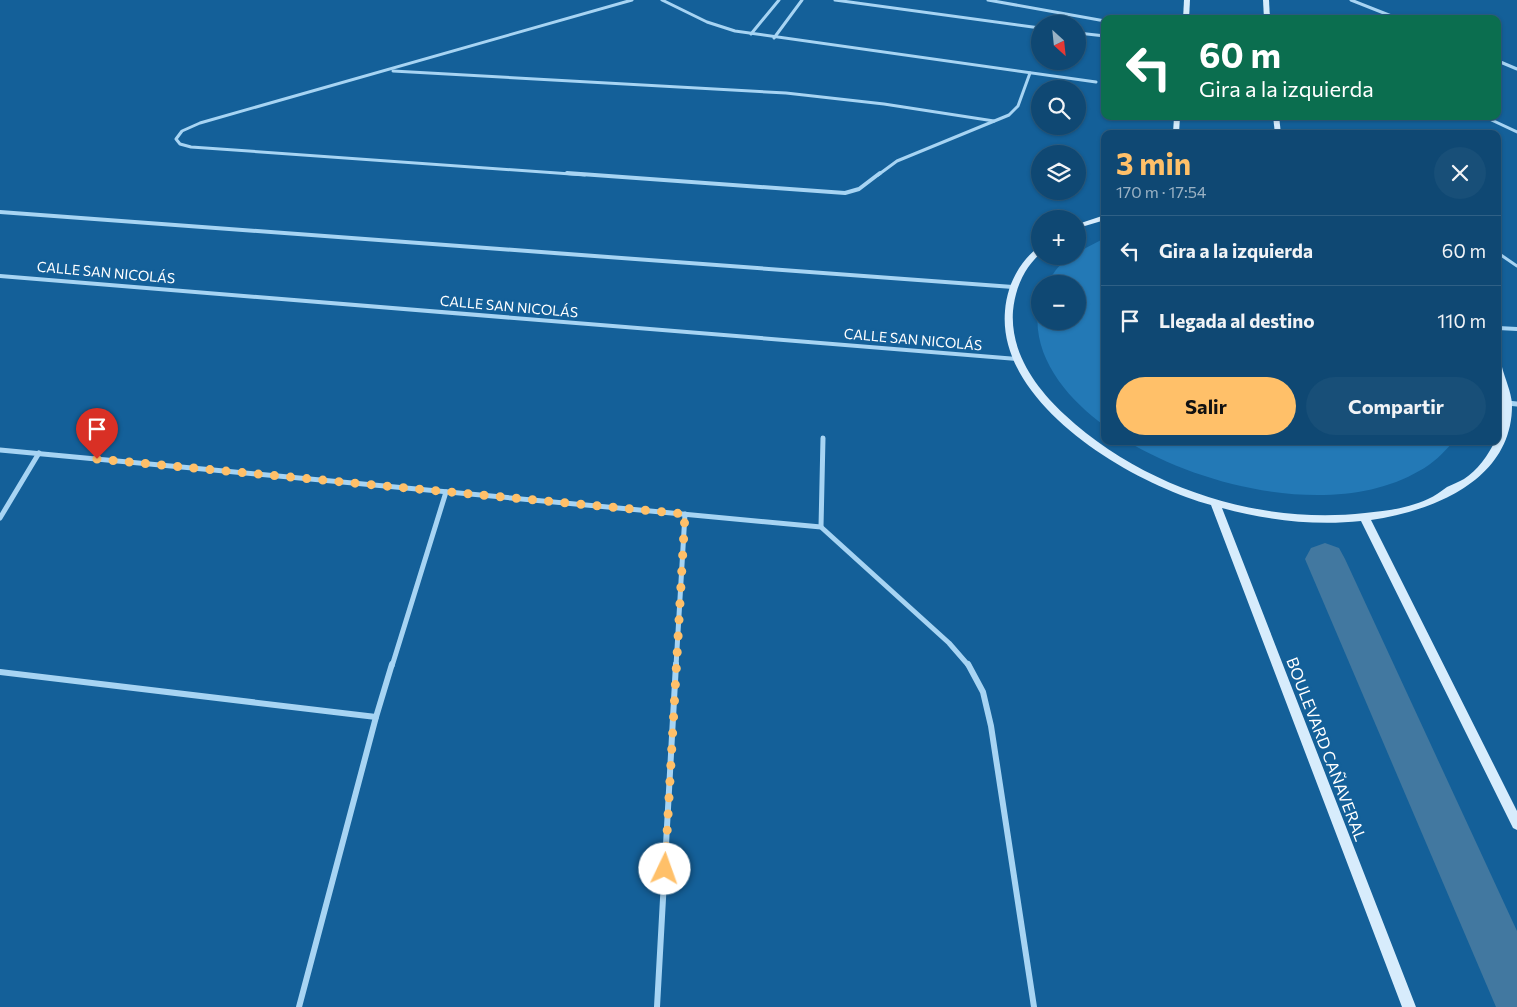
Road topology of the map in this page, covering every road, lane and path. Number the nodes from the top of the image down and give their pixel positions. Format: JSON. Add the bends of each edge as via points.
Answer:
{"nodes":[{"id":1,"x":632,"y":0,"type":"edge"},
{"id":2,"x":662,"y":0,"type":"edge"},
{"id":3,"x":779,"y":0,"type":"edge"},
{"id":4,"x":802,"y":0,"type":"edge"},
{"id":5,"x":835,"y":0,"type":"edge"},
{"id":6,"x":988,"y":0,"type":"edge"},
{"id":7,"x":1187,"y":0,"type":"edge"},
{"id":8,"x":1266,"y":0,"type":"edge"},
{"id":9,"x":1351,"y":0,"type":"edge"},
{"id":10,"x":1186,"y":15,"type":"edge"},
{"id":11,"x":1267,"y":15,"type":"edge"},
{"id":12,"x":1389,"y":15,"type":"edge"},
{"id":13,"x":1101,"y":20,"type":"edge"},
{"id":14,"x":1031,"y":27,"type":"edge"},
{"id":15,"x":752,"y":34,"type":"junction"},
{"id":16,"x":1086,"y":34,"type":"edge"},
{"id":17,"x":1101,"y":36,"type":"edge"},
{"id":18,"x":774,"y":38,"type":"junction"},
{"id":19,"x":1501,"y":62,"type":"edge"},
{"id":20,"x":1517,"y":70,"type":"edge"},
{"id":21,"x":387,"y":71,"type":"junction"},
{"id":22,"x":1030,"y":73,"type":"junction"},
{"id":23,"x":1096,"y":82,"type":"dead end"},
{"id":24,"x":1492,"y":120,"type":"edge"},
{"id":25,"x":996,"y":121,"type":"junction"},
{"id":26,"x":1517,"y":132,"type":"edge"},
{"id":27,"x":0,"y":212,"type":"edge"},
{"id":28,"x":1101,"y":218,"type":"edge"},
{"id":29,"x":1086,"y":223,"type":"edge"},
{"id":30,"x":1501,"y":255,"type":"edge"},
{"id":31,"x":1031,"y":260,"type":"edge"},
{"id":32,"x":1517,"y":266,"type":"edge"},
{"id":33,"x":0,"y":276,"type":"edge"},
{"id":34,"x":1013,"y":287,"type":"junction"},
{"id":35,"x":1501,"y":328,"type":"edge"},
{"id":36,"x":1517,"y":329,"type":"edge"},
{"id":37,"x":1017,"y":359,"type":"junction"},
{"id":38,"x":1501,"y":375,"type":"edge"},
{"id":39,"x":1512,"y":404,"type":"edge"},
{"id":40,"x":1501,"y":437,"type":"edge"},
{"id":41,"x":823,"y":438,"type":"dead end"},
{"id":42,"x":1497,"y":445,"type":"edge"},
{"id":43,"x":0,"y":450,"type":"edge"},
{"id":44,"x":39,"y":453,"type":"junction"},
{"id":45,"x":446,"y":492,"type":"junction"},
{"id":46,"x":1215,"y":502,"type":"junction"},
{"id":47,"x":685,"y":514,"type":"junction"},
{"id":48,"x":0,"y":518,"type":"edge"},
{"id":49,"x":1364,"y":518,"type":"junction"},
{"id":50,"x":821,"y":527,"type":"junction"},
{"id":51,"x":0,"y":672,"type":"edge"},
{"id":52,"x":376,"y":717,"type":"junction"},
{"id":53,"x":1517,"y":824,"type":"edge"},
{"id":54,"x":299,"y":1007,"type":"edge"},
{"id":55,"x":657,"y":1007,"type":"edge"},
{"id":56,"x":1034,"y":1007,"type":"edge"},
{"id":57,"x":1409,"y":1007,"type":"edge"}],
"edges":[{"from":1,"to":21,"type":"street"},
{"from":2,"to":15,"type":"street","via":[[721,28]]},
{"from":3,"to":15,"type":"street"},
{"from":4,"to":18,"type":"street"},
{"from":5,"to":14,"type":"street"},
{"from":6,"to":13,"type":"street"},
{"from":7,"to":10,"type":"street"},
{"from":8,"to":11,"type":"street"},
{"from":9,"to":12,"type":"street"},
{"from":15,"to":18,"type":"street"},
{"from":16,"to":17,"type":"street"},
{"from":18,"to":22,"type":"street"},
{"from":19,"to":20,"type":"street"},
{"from":21,"to":25,"type":"street","via":[[786,93]]},
{"from":21,"to":25,"type":"street","via":[[200,123],[182,131],[176,139],[182,146],[191,148],[845,193],[859,188],[897,162]]},
{"from":22,"to":23,"type":"street"},
{"from":22,"to":25,"type":"street","via":[[1018,106]]},
{"from":24,"to":26,"type":"street"},
{"from":27,"to":34,"type":"street"},
{"from":28,"to":29,"type":"street"},
{"from":30,"to":32,"type":"lane"},
{"from":31,"to":34,"type":"street"},
{"from":33,"to":37,"type":"street","name":"CALLE SAN NICOLÁS"},
{"from":34,"to":37,"type":"street","via":[[1008,318]]},
{"from":35,"to":36,"type":"street"},
{"from":37,"to":46,"type":"street","via":[[1037,392],[1067,424],[1109,455],[1158,482]]},
{"from":38,"to":39,"type":"street"},
{"from":39,"to":40,"type":"street"},
{"from":41,"to":50,"type":"street"},
{"from":42,"to":49,"type":"street","via":[[1472,478],[1426,504]]},
{"from":43,"to":44,"type":"street"},
{"from":44,"to":45,"type":"street"},
{"from":44,"to":48,"type":"street"},
{"from":45,"to":47,"type":"street"},
{"from":45,"to":52,"type":"street"},
{"from":46,"to":49,"type":"street","via":[[1316,519]]},
{"from":46,"to":57,"type":"street","name":"BOULEVARD CAÑAVERAL"},
{"from":47,"to":50,"type":"street"},
{"from":47,"to":55,"type":"street"},
{"from":49,"to":53,"type":"street"},
{"from":50,"to":56,"type":"street","via":[[949,643],[969,666],[983,692]]},
{"from":51,"to":52,"type":"street"},
{"from":52,"to":54,"type":"street"}]}
